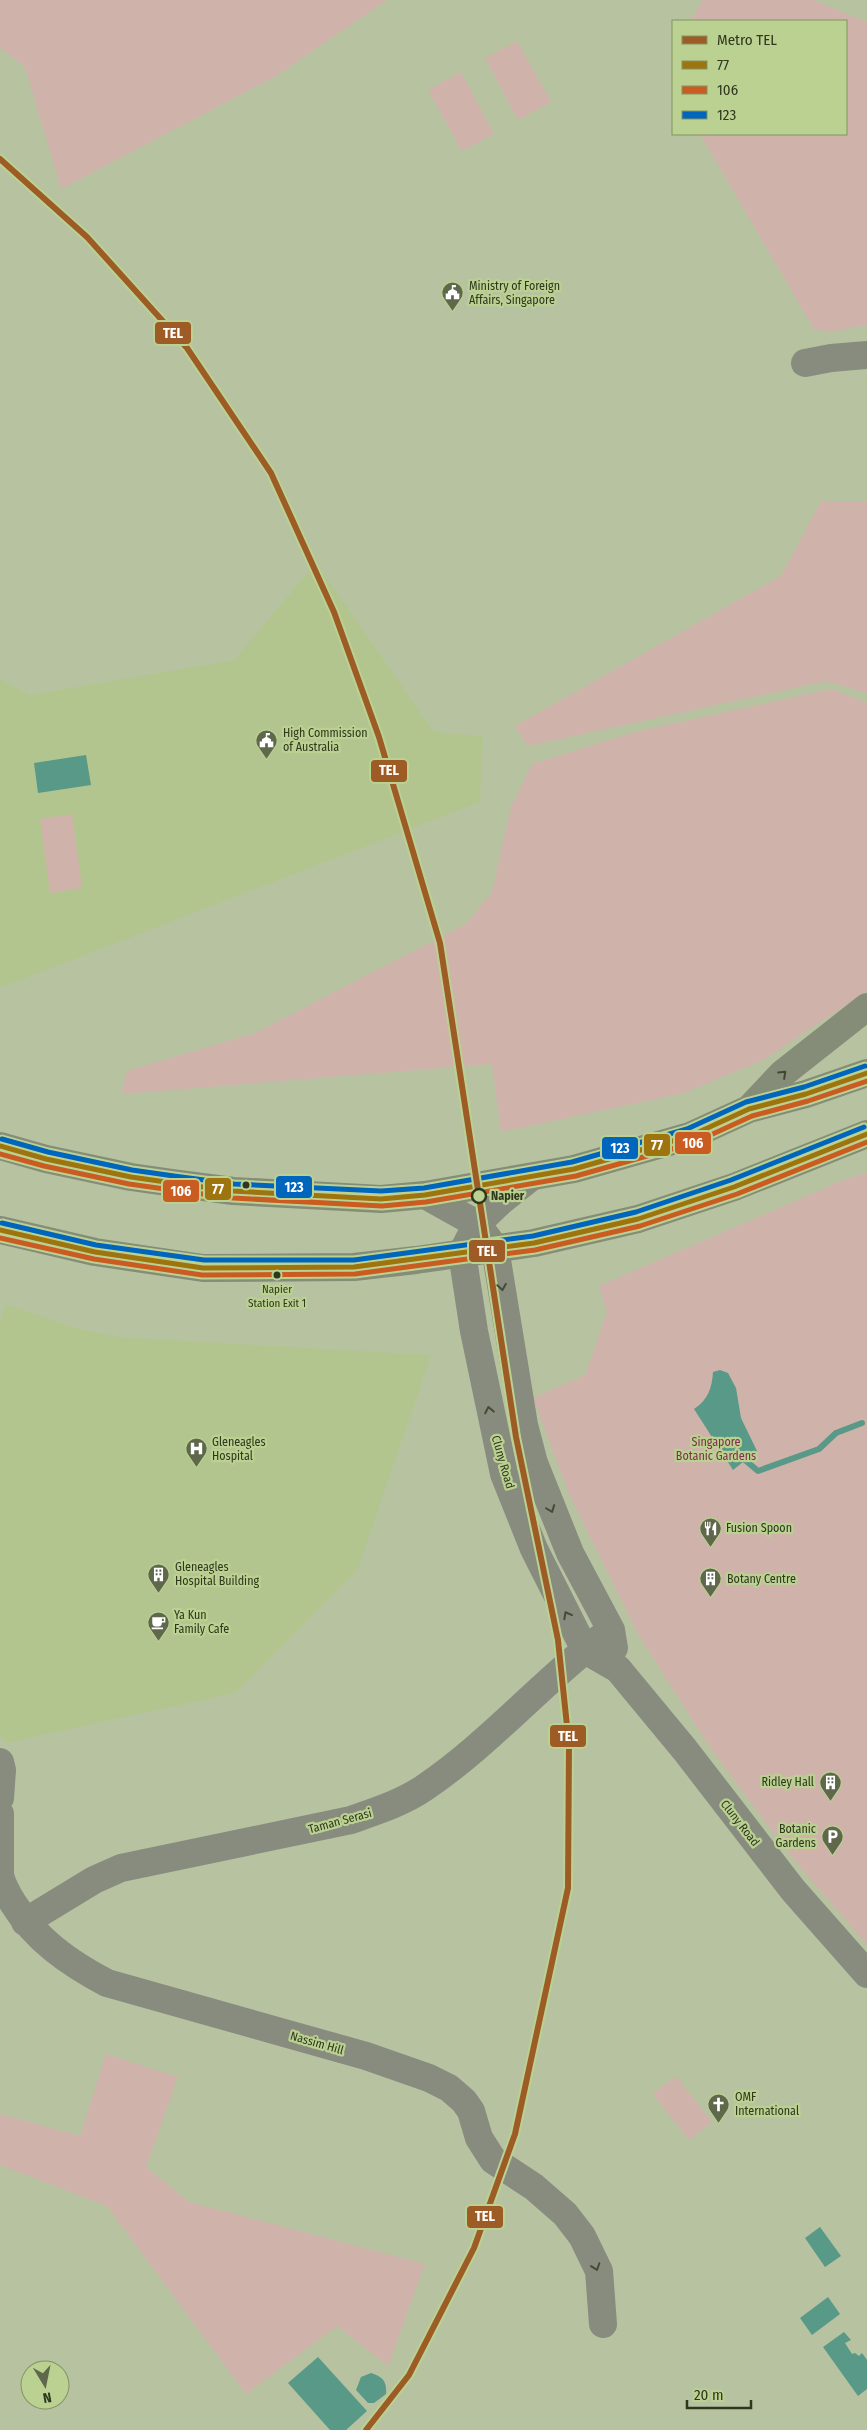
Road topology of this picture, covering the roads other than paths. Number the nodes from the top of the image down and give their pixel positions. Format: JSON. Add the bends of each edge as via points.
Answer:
{"nodes":[{"id":1,"x":867,"y":355,"type":"edge"},
{"id":2,"x":805,"y":363,"type":"dead end"},
{"id":3,"x":867,"y":1007,"type":"edge"},
{"id":4,"x":867,"y":1073,"type":"edge"},
{"id":5,"x":749,"y":1109,"type":"junction"},
{"id":6,"x":867,"y":1134,"type":"edge"},
{"id":7,"x":0,"y":1146,"type":"edge"},
{"id":8,"x":530,"y":1178,"type":"junction"},
{"id":9,"x":425,"y":1195,"type":"junction"},
{"id":10,"x":476,"y":1224,"type":"junction"},
{"id":11,"x":0,"y":1230,"type":"edge"},
{"id":12,"x":495,"y":1248,"type":"junction"},
{"id":13,"x":462,"y":1253,"type":"junction"},
{"id":14,"x":611,"y":1630,"type":"junction"},
{"id":15,"x":585,"y":1650,"type":"junction"},
{"id":16,"x":618,"y":1669,"type":"junction"},
{"id":17,"x":0,"y":1762,"type":"edge"},
{"id":18,"x":0,"y":1798,"type":"edge"},
{"id":19,"x":0,"y":1814,"type":"edge"},
{"id":20,"x":25,"y":1922,"type":"junction"},
{"id":21,"x":867,"y":1974,"type":"edge"},
{"id":22,"x":603,"y":2324,"type":"dead end"}],
"edges":[{"from":1,"to":2,"type":"street"},
{"from":5,"to":3,"type":"main road","one_way":true,"via":[[782,1074]]},
{"from":4,"to":5,"type":"main road"},
{"from":5,"to":8,"type":"main road","via":[[690,1136]]},
{"from":6,"to":12,"type":"main road","via":[[734,1187],[638,1219],[534,1243]]},
{"from":7,"to":9,"type":"main road","via":[[132,1178],[234,1191],[381,1199]]},
{"from":8,"to":9,"type":"main road"},
{"from":8,"to":10,"type":"street"},
{"from":9,"to":10,"type":"street","name":"Cluny Road"},
{"from":10,"to":12,"type":"street","name":"Cluny Road"},
{"from":10,"to":13,"type":"street"},
{"from":11,"to":13,"type":"main road","via":[[95,1252],[203,1268],[354,1266]]},
{"from":12,"to":13,"type":"main road"},
{"from":12,"to":14,"type":"street","name":"Cluny Road","one_way":true,"via":[[524,1425],[534,1463],[570,1553]]},
{"from":15,"to":13,"type":"street","name":"Cluny Road","one_way":true,"via":[[534,1549],[504,1474],[474,1331]]},
{"from":14,"to":15,"type":"street","name":"Taman Serasi"},
{"from":14,"to":16,"type":"street","name":"Cluny Road"},
{"from":15,"to":16,"type":"street","name":"Cluny Road"},
{"from":15,"to":20,"type":"street","name":"Taman Serasi","via":[[467,1756],[423,1789],[387,1807],[351,1820],[121,1868],[94,1880]]},
{"from":16,"to":21,"type":"street","name":"Cluny Road","via":[[793,1890]]},
{"from":17,"to":18,"type":"street"},
{"from":19,"to":20,"type":"street","name":"Nassim Hill","via":[[0,1875]]},
{"from":20,"to":22,"type":"street","name":"Nassim Hill","one_way":true,"via":[[58,1954],[107,1983],[366,2056],[449,2088],[471,2111],[479,2138],[493,2160],[534,2187],[582,2236],[599,2271]]}]}
